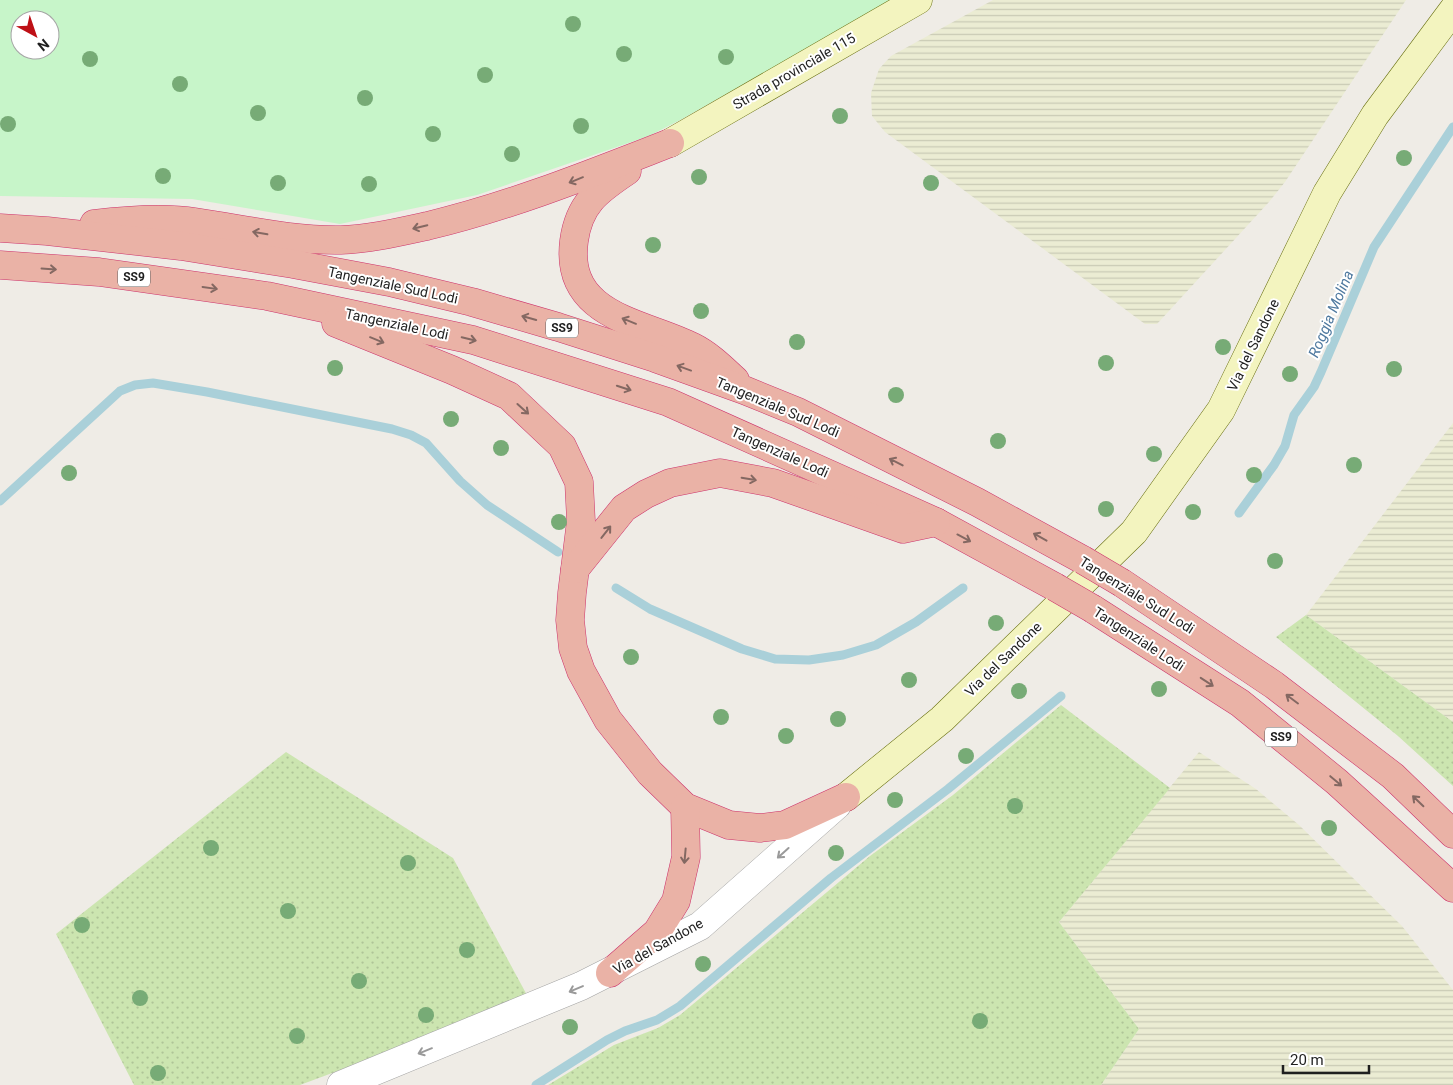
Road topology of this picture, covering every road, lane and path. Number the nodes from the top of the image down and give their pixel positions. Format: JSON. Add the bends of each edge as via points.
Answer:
{"nodes":[{"id":1,"x":918,"y":0,"type":"edge"},
{"id":2,"x":1453,"y":10,"type":"edge"},
{"id":3,"x":670,"y":143,"type":"junction"},
{"id":4,"x":0,"y":228,"type":"edge"},
{"id":5,"x":47,"y":231,"type":"junction"},
{"id":6,"x":0,"y":265,"type":"edge"},
{"id":7,"x":267,"y":296,"type":"junction"},
{"id":8,"x":744,"y":390,"type":"junction"},
{"id":9,"x":936,"y":522,"type":"junction"},
{"id":10,"x":575,"y":569,"type":"junction"},
{"id":11,"x":846,"y":797,"type":"junction"},
{"id":12,"x":685,"y":807,"type":"junction"},
{"id":13,"x":1453,"y":834,"type":"edge"},
{"id":14,"x":1453,"y":888,"type":"edge"},
{"id":15,"x":610,"y":973,"type":"junction"},
{"id":16,"x":341,"y":1085,"type":"edge"}],
"edges":[{"from":1,"to":3,"type":"main road","name":"Strada provinciale 115"},
{"from":2,"to":11,"type":"main road","name":"Via del Sandone","via":[[1375,116],[1327,193],[1221,410],[1134,532],[942,719]]},
{"from":3,"to":5,"type":"highway","one_way":true,"via":[[501,206],[386,236],[342,240],[293,239],[194,222],[156,219]]},
{"from":8,"to":3,"type":"highway","one_way":true,"via":[[720,365],[694,347],[604,310],[591,300],[576,273],[572,254],[582,213],[600,189]]},
{"from":4,"to":5,"type":"highway","name":"Tangenziale Sud Lodi","number":"SS9"},
{"from":8,"to":5,"type":"highway","name":"Tangenziale Sud Lodi","number":"SS9","one_way":true,"via":[[558,327],[389,282],[181,246]]},
{"from":6,"to":7,"type":"highway","name":"Tangenziale Lodi","number":"SS9","one_way":true,"via":[[99,272]]},
{"from":7,"to":9,"type":"highway","name":"Tangenziale Lodi","number":"SS9","one_way":true,"via":[[473,340],[668,402]]},
{"from":7,"to":10,"type":"highway","one_way":true,"via":[[509,396],[562,446],[579,482],[581,521]]},
{"from":13,"to":8,"type":"highway","name":"Tangenziale Sud Lodi","number":"SS9","one_way":true,"bridge":true,"via":[[1393,776],[1274,685],[1122,582],[977,502],[798,412]]},
{"from":10,"to":9,"type":"highway","one_way":true,"via":[[624,508],[670,483],[720,473],[773,483],[903,529]]},
{"from":9,"to":14,"type":"highway","name":"Tangenziale Lodi","number":"SS9","one_way":true,"bridge":true,"via":[[1092,608],[1240,704],[1337,782]]},
{"from":10,"to":12,"type":"highway","via":[[570,620],[573,648],[581,671],[608,720],[650,773]]},
{"from":11,"to":12,"type":"highway","via":[[785,825],[760,828],[729,825]]},
{"from":11,"to":15,"type":"street","name":"Via del Sandone","one_way":true,"via":[[700,926]]},
{"from":12,"to":15,"type":"highway","one_way":true,"via":[[686,857],[676,901],[657,932]]},
{"from":15,"to":16,"type":"street","name":"Via del Sandone","one_way":true}]}
